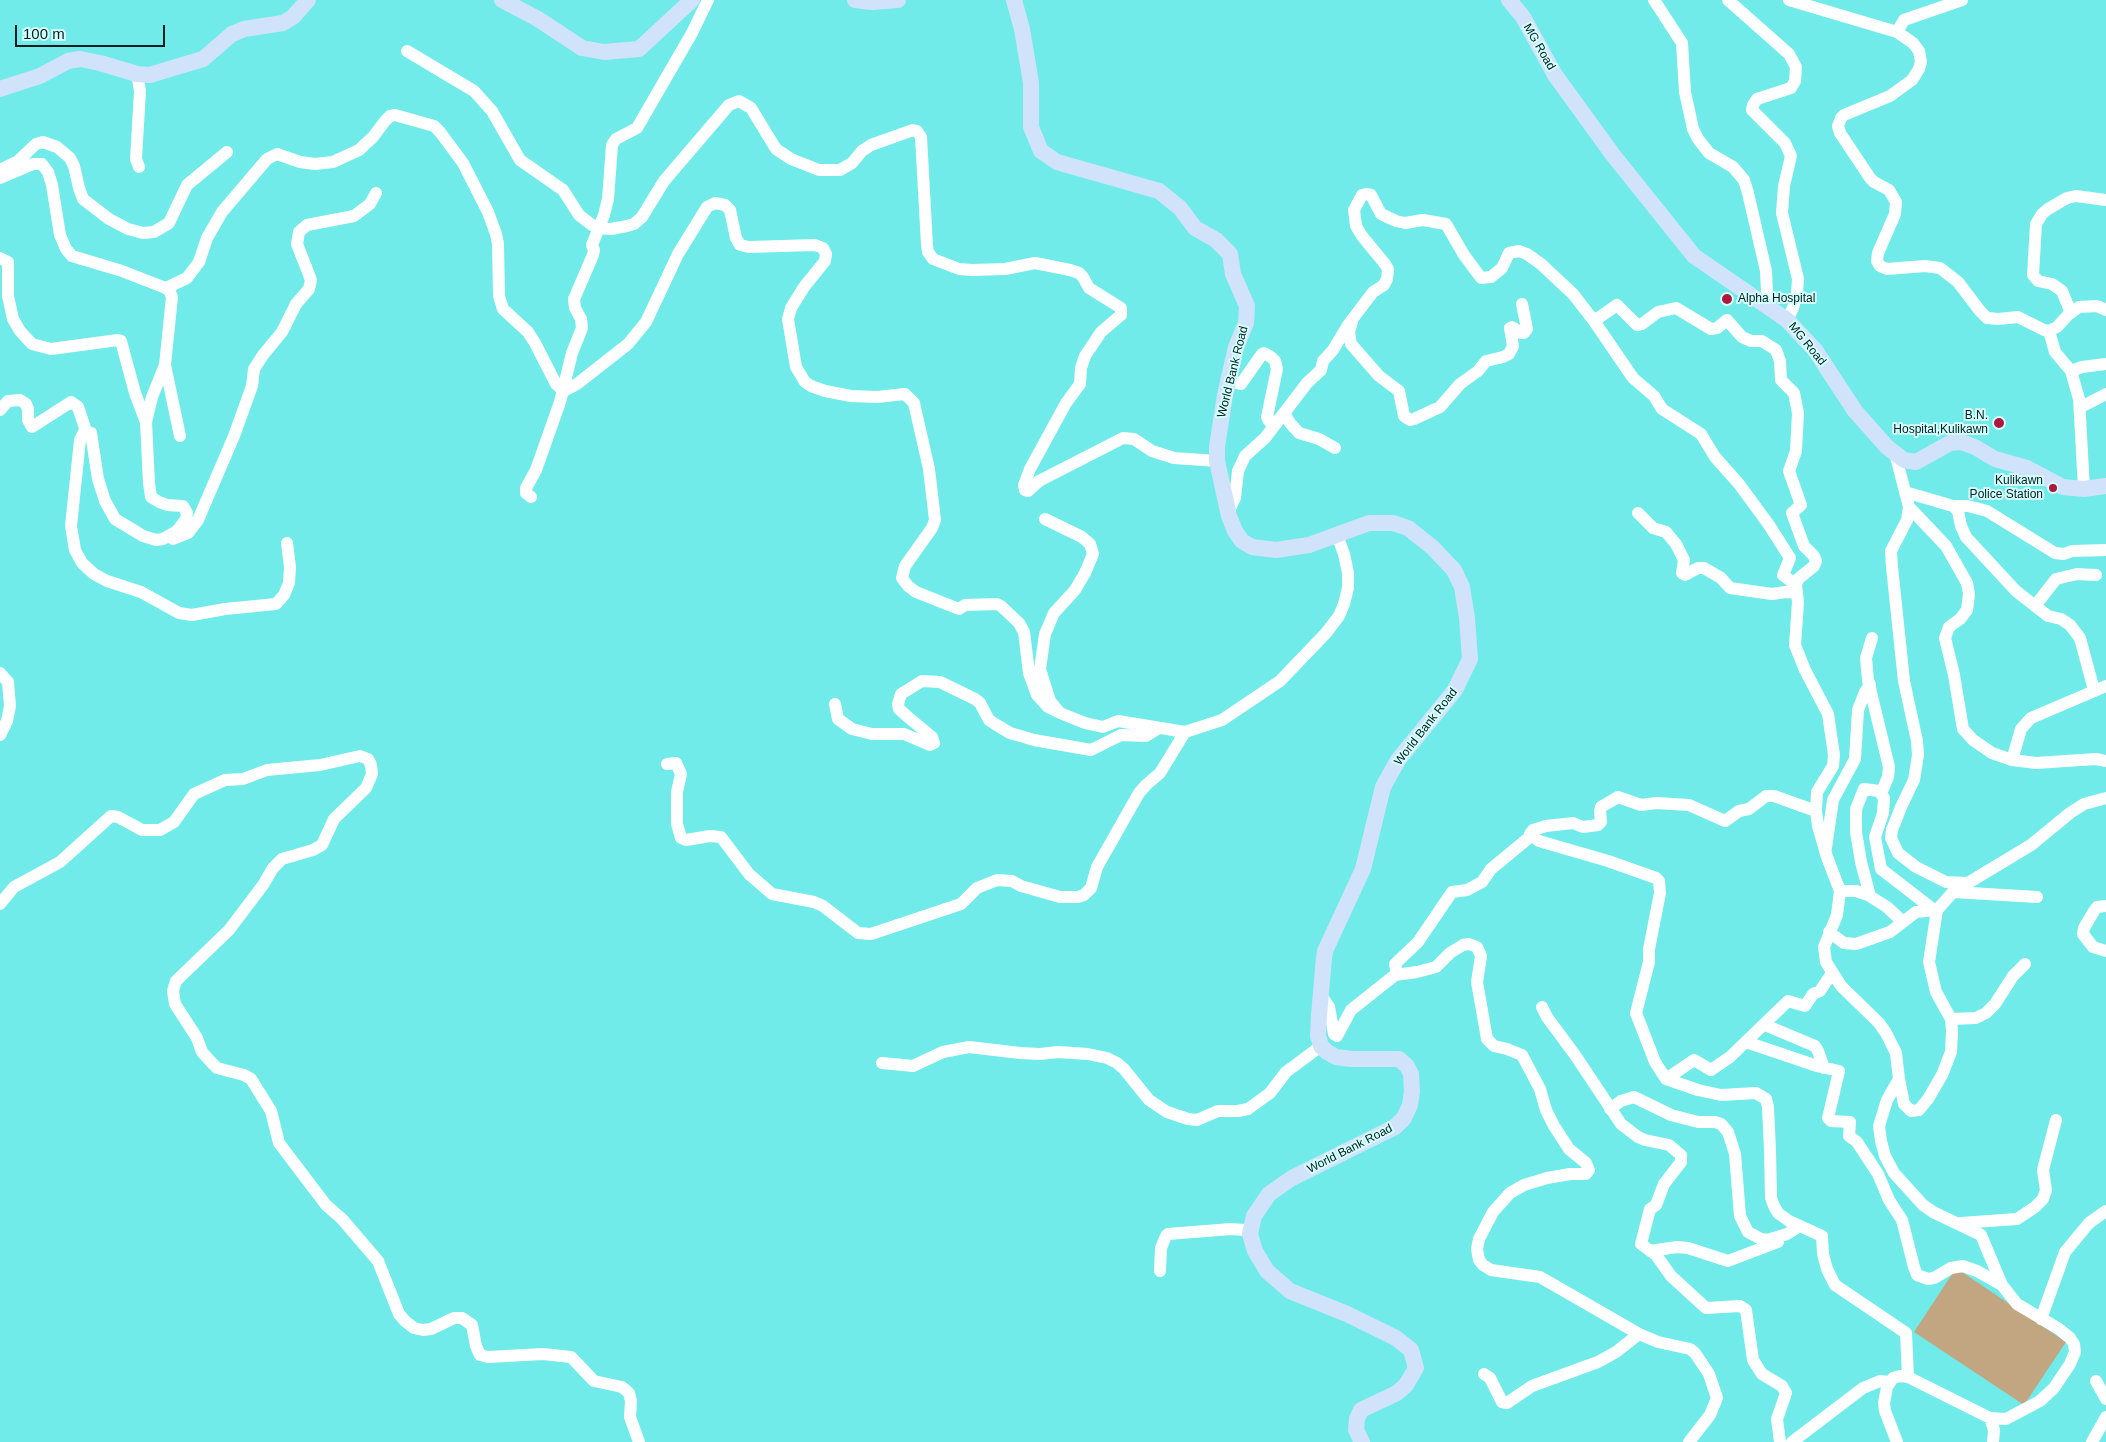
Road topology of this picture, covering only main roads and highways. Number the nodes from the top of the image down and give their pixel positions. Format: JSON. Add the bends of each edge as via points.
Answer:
{"nodes":[{"id":1,"x":308,"y":0,"type":"edge"},
{"id":2,"x":502,"y":0,"type":"edge"},
{"id":3,"x":692,"y":0,"type":"edge"},
{"id":4,"x":854,"y":0,"type":"edge"},
{"id":5,"x":898,"y":0,"type":"edge"},
{"id":6,"x":1014,"y":0,"type":"edge"},
{"id":7,"x":1509,"y":0,"type":"edge"},
{"id":8,"x":0,"y":89,"type":"edge"},
{"id":9,"x":2106,"y":486,"type":"edge"},
{"id":10,"x":1362,"y":1442,"type":"edge"}],
"edges":[{"from":1,"to":8,"type":"main road","via":[[294,17],[282,23],[244,29],[232,34],[203,59],[150,75],[80,59]]},
{"from":2,"to":3,"type":"main road","via":[[582,48],[604,52],[638,49]]},
{"from":4,"to":5,"type":"main road"},
{"from":6,"to":10,"type":"main road","name":"World Bank Road","via":[[1031,83],[1031,127],[1041,151],[1057,162],[1159,191],[1180,208],[1195,228],[1216,240],[1230,254],[1233,274],[1247,306],[1246,323],[1236,347],[1218,433],[1217,461],[1228,513],[1242,541],[1252,548],[1276,550],[1309,545],[1369,523],[1393,523],[1408,528],[1443,556],[1462,587],[1468,618],[1470,659],[1455,690],[1398,760],[1383,787],[1363,869],[1325,951],[1320,994],[1318,1036],[1321,1046],[1327,1052],[1350,1059],[1399,1059],[1411,1074],[1410,1105],[1395,1127],[1292,1178],[1269,1194],[1254,1216],[1250,1234],[1255,1251],[1267,1271],[1290,1291],[1371,1326],[1401,1341],[1411,1350],[1416,1368],[1406,1385],[1397,1393],[1361,1410],[1356,1419],[1356,1430]]},
{"from":7,"to":9,"type":"main road","name":"MG Road","via":[[1523,18],[1555,75],[1613,155],[1694,256],[1787,320],[1815,350],[1855,411],[1895,454],[1916,462],[1950,443],[1961,442],[1995,459],[2027,468],[2063,487]]}]}
